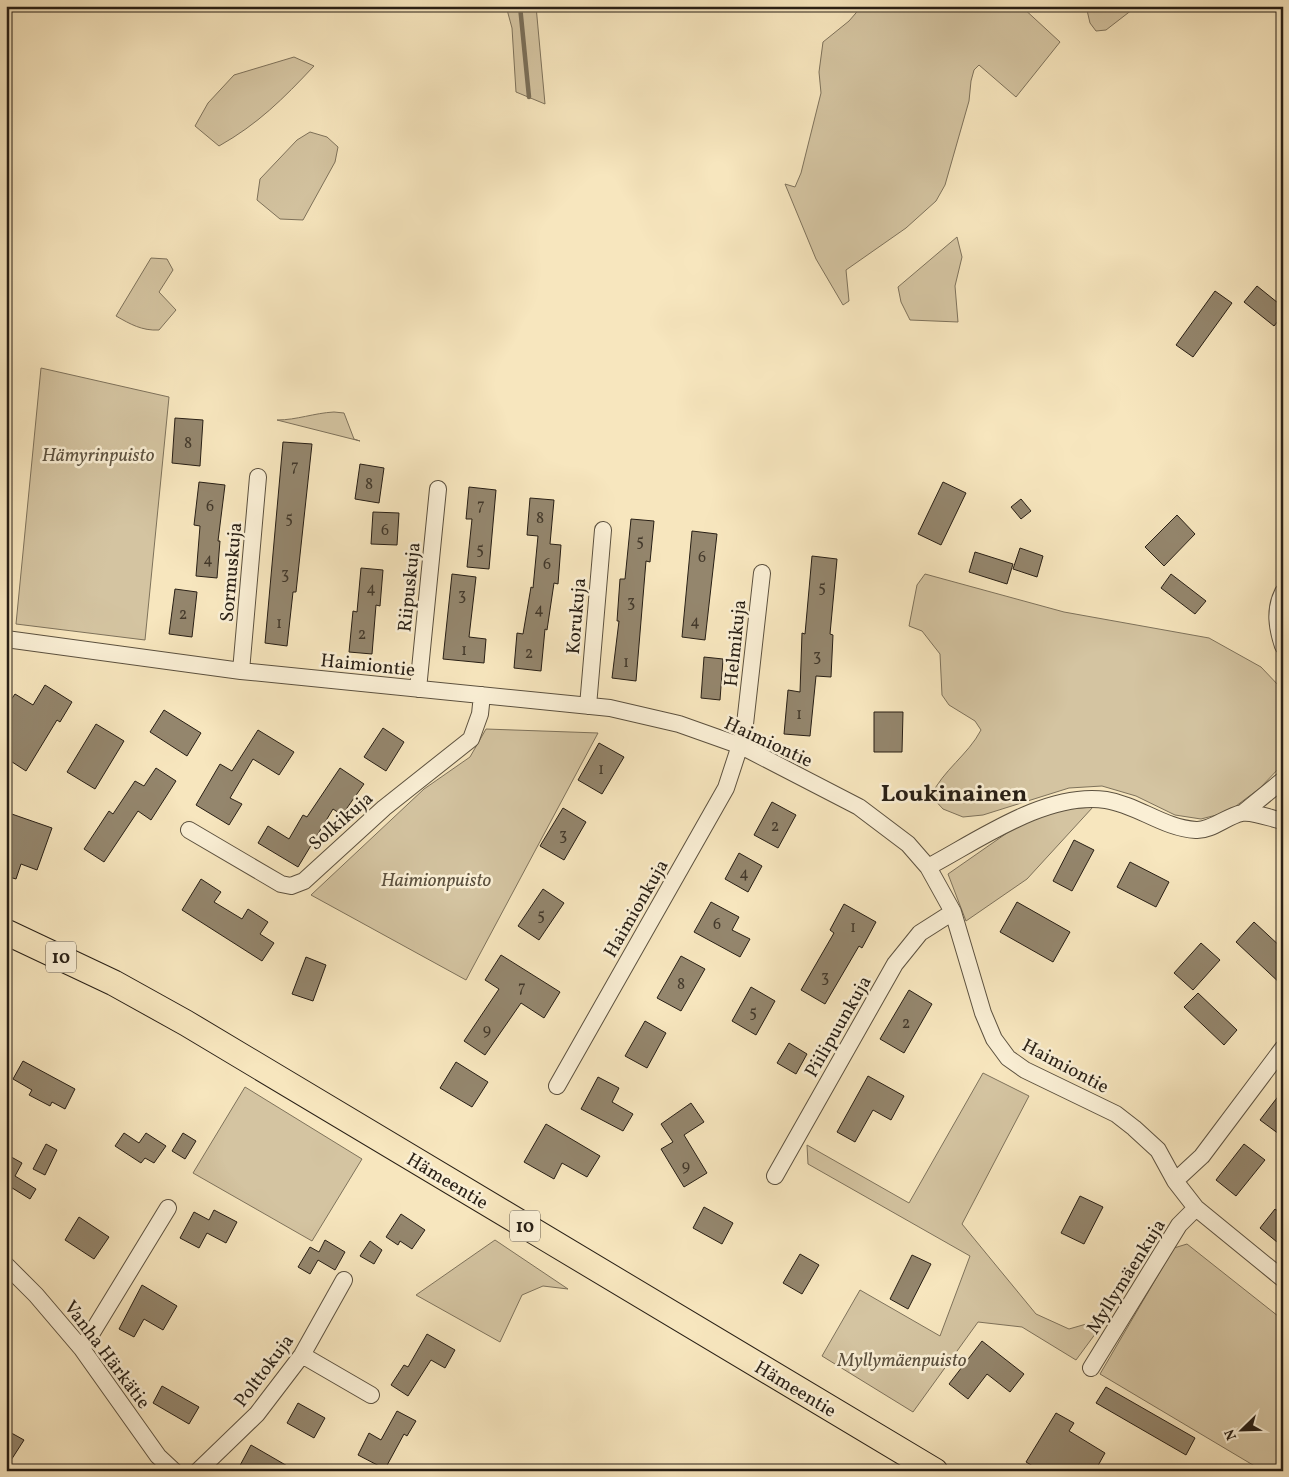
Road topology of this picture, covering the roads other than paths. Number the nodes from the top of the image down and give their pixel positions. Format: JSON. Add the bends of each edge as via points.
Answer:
{"nodes":[{"id":1,"x":258,"y":477,"type":"dead end"},
{"id":2,"x":438,"y":488,"type":"dead end"},
{"id":3,"x":603,"y":530,"type":"dead end"},
{"id":4,"x":762,"y":573,"type":"dead end"},
{"id":5,"x":1283,"y":592,"type":"edge"},
{"id":6,"x":6,"y":640,"type":"edge"},
{"id":7,"x":1283,"y":646,"type":"edge"},
{"id":8,"x":242,"y":671,"type":"junction"},
{"id":9,"x":418,"y":689,"type":"junction"},
{"id":10,"x":482,"y":695,"type":"junction"},
{"id":11,"x":588,"y":706,"type":"junction"},
{"id":12,"x":741,"y":746,"type":"junction"},
{"id":13,"x":1283,"y":780,"type":"edge"},
{"id":14,"x":1244,"y":812,"type":"junction"},
{"id":15,"x":1283,"y":821,"type":"edge"},
{"id":16,"x":189,"y":830,"type":"dead end"},
{"id":17,"x":928,"y":867,"type":"junction"},
{"id":18,"x":953,"y":912,"type":"junction"},
{"id":19,"x":6,"y":932,"type":"edge"},
{"id":20,"x":1282,"y":1051,"type":"edge"},
{"id":21,"x":557,"y":1086,"type":"dead end"},
{"id":22,"x":775,"y":1176,"type":"dead end"},
{"id":23,"x":1176,"y":1181,"type":"junction"},
{"id":24,"x":168,"y":1208,"type":"dead end"},
{"id":25,"x":1196,"y":1208,"type":"junction"},
{"id":26,"x":6,"y":1265,"type":"edge"},
{"id":27,"x":1283,"y":1279,"type":"edge"},
{"id":28,"x":344,"y":1280,"type":"dead end"},
{"id":29,"x":82,"y":1348,"type":"junction"},
{"id":30,"x":302,"y":1355,"type":"junction"},
{"id":31,"x":1091,"y":1368,"type":"dead end"},
{"id":32,"x":371,"y":1395,"type":"dead end"},
{"id":33,"x":174,"y":1471,"type":"edge"},
{"id":34,"x":198,"y":1471,"type":"edge"},
{"id":35,"x":935,"y":1471,"type":"edge"}],
"edges":[{"from":1,"to":8,"type":"street","name":"Sormuskuja"},
{"from":2,"to":9,"type":"street","name":"Riipuskuja"},
{"from":3,"to":11,"type":"street","name":"Korukuja"},
{"from":4,"to":12,"type":"street","name":"Helmikuja"},
{"from":5,"to":7,"type":"street","via":[[1278,602],[1277,629]]},
{"from":6,"to":8,"type":"street","name":"Haimiontie"},
{"from":8,"to":9,"type":"street","name":"Haimiontie"},
{"from":9,"to":10,"type":"street","name":"Haimiontie"},
{"from":10,"to":11,"type":"street","name":"Haimiontie"},
{"from":10,"to":16,"type":"street","name":"Solkikuja","via":[[480,714],[471,739],[384,808],[304,881],[291,886],[281,884]]},
{"from":11,"to":12,"type":"street","name":"Haimiontie","via":[[679,724]]},
{"from":12,"to":17,"type":"street","name":"Haimiontie","via":[[859,807],[908,844]]},
{"from":12,"to":21,"type":"street","name":"Haimionkuja","via":[[726,788]]},
{"from":13,"to":14,"type":"street"},
{"from":14,"to":15,"type":"street"},
{"from":14,"to":17,"type":"street","via":[[1199,830],[1176,828],[1121,803],[1106,800],[1062,802],[1026,814]]},
{"from":17,"to":18,"type":"street","name":"Haimiontie"},
{"from":18,"to":22,"type":"street","name":"Piilipuunkuja","via":[[920,933],[895,964]]},
{"from":18,"to":23,"type":"street","name":"Haimiontie","via":[[983,1013],[994,1039],[1008,1058],[1025,1070],[1116,1114],[1158,1150]]},
{"from":19,"to":35,"type":"highway","name":"Hämeentie","number":"10","via":[[114,983],[186,1023]]},
{"from":20,"to":23,"type":"street","via":[[1202,1156]]},
{"from":23,"to":25,"type":"street","name":"Haimiontie"},
{"from":24,"to":29,"type":"street"},
{"from":25,"to":27,"type":"street","name":"Haimiontie"},
{"from":25,"to":31,"type":"street","name":"Myllymäenkuja","via":[[1179,1225]]},
{"from":26,"to":29,"type":"street","name":"Vanha Härkätie"},
{"from":28,"to":30,"type":"street","name":"Polttokuja"},
{"from":29,"to":33,"type":"street","name":"Vanha Härkätie","via":[[158,1456]]},
{"from":30,"to":32,"type":"street"},
{"from":30,"to":34,"type":"street","name":"Polttokuja","via":[[257,1414]]}]}
